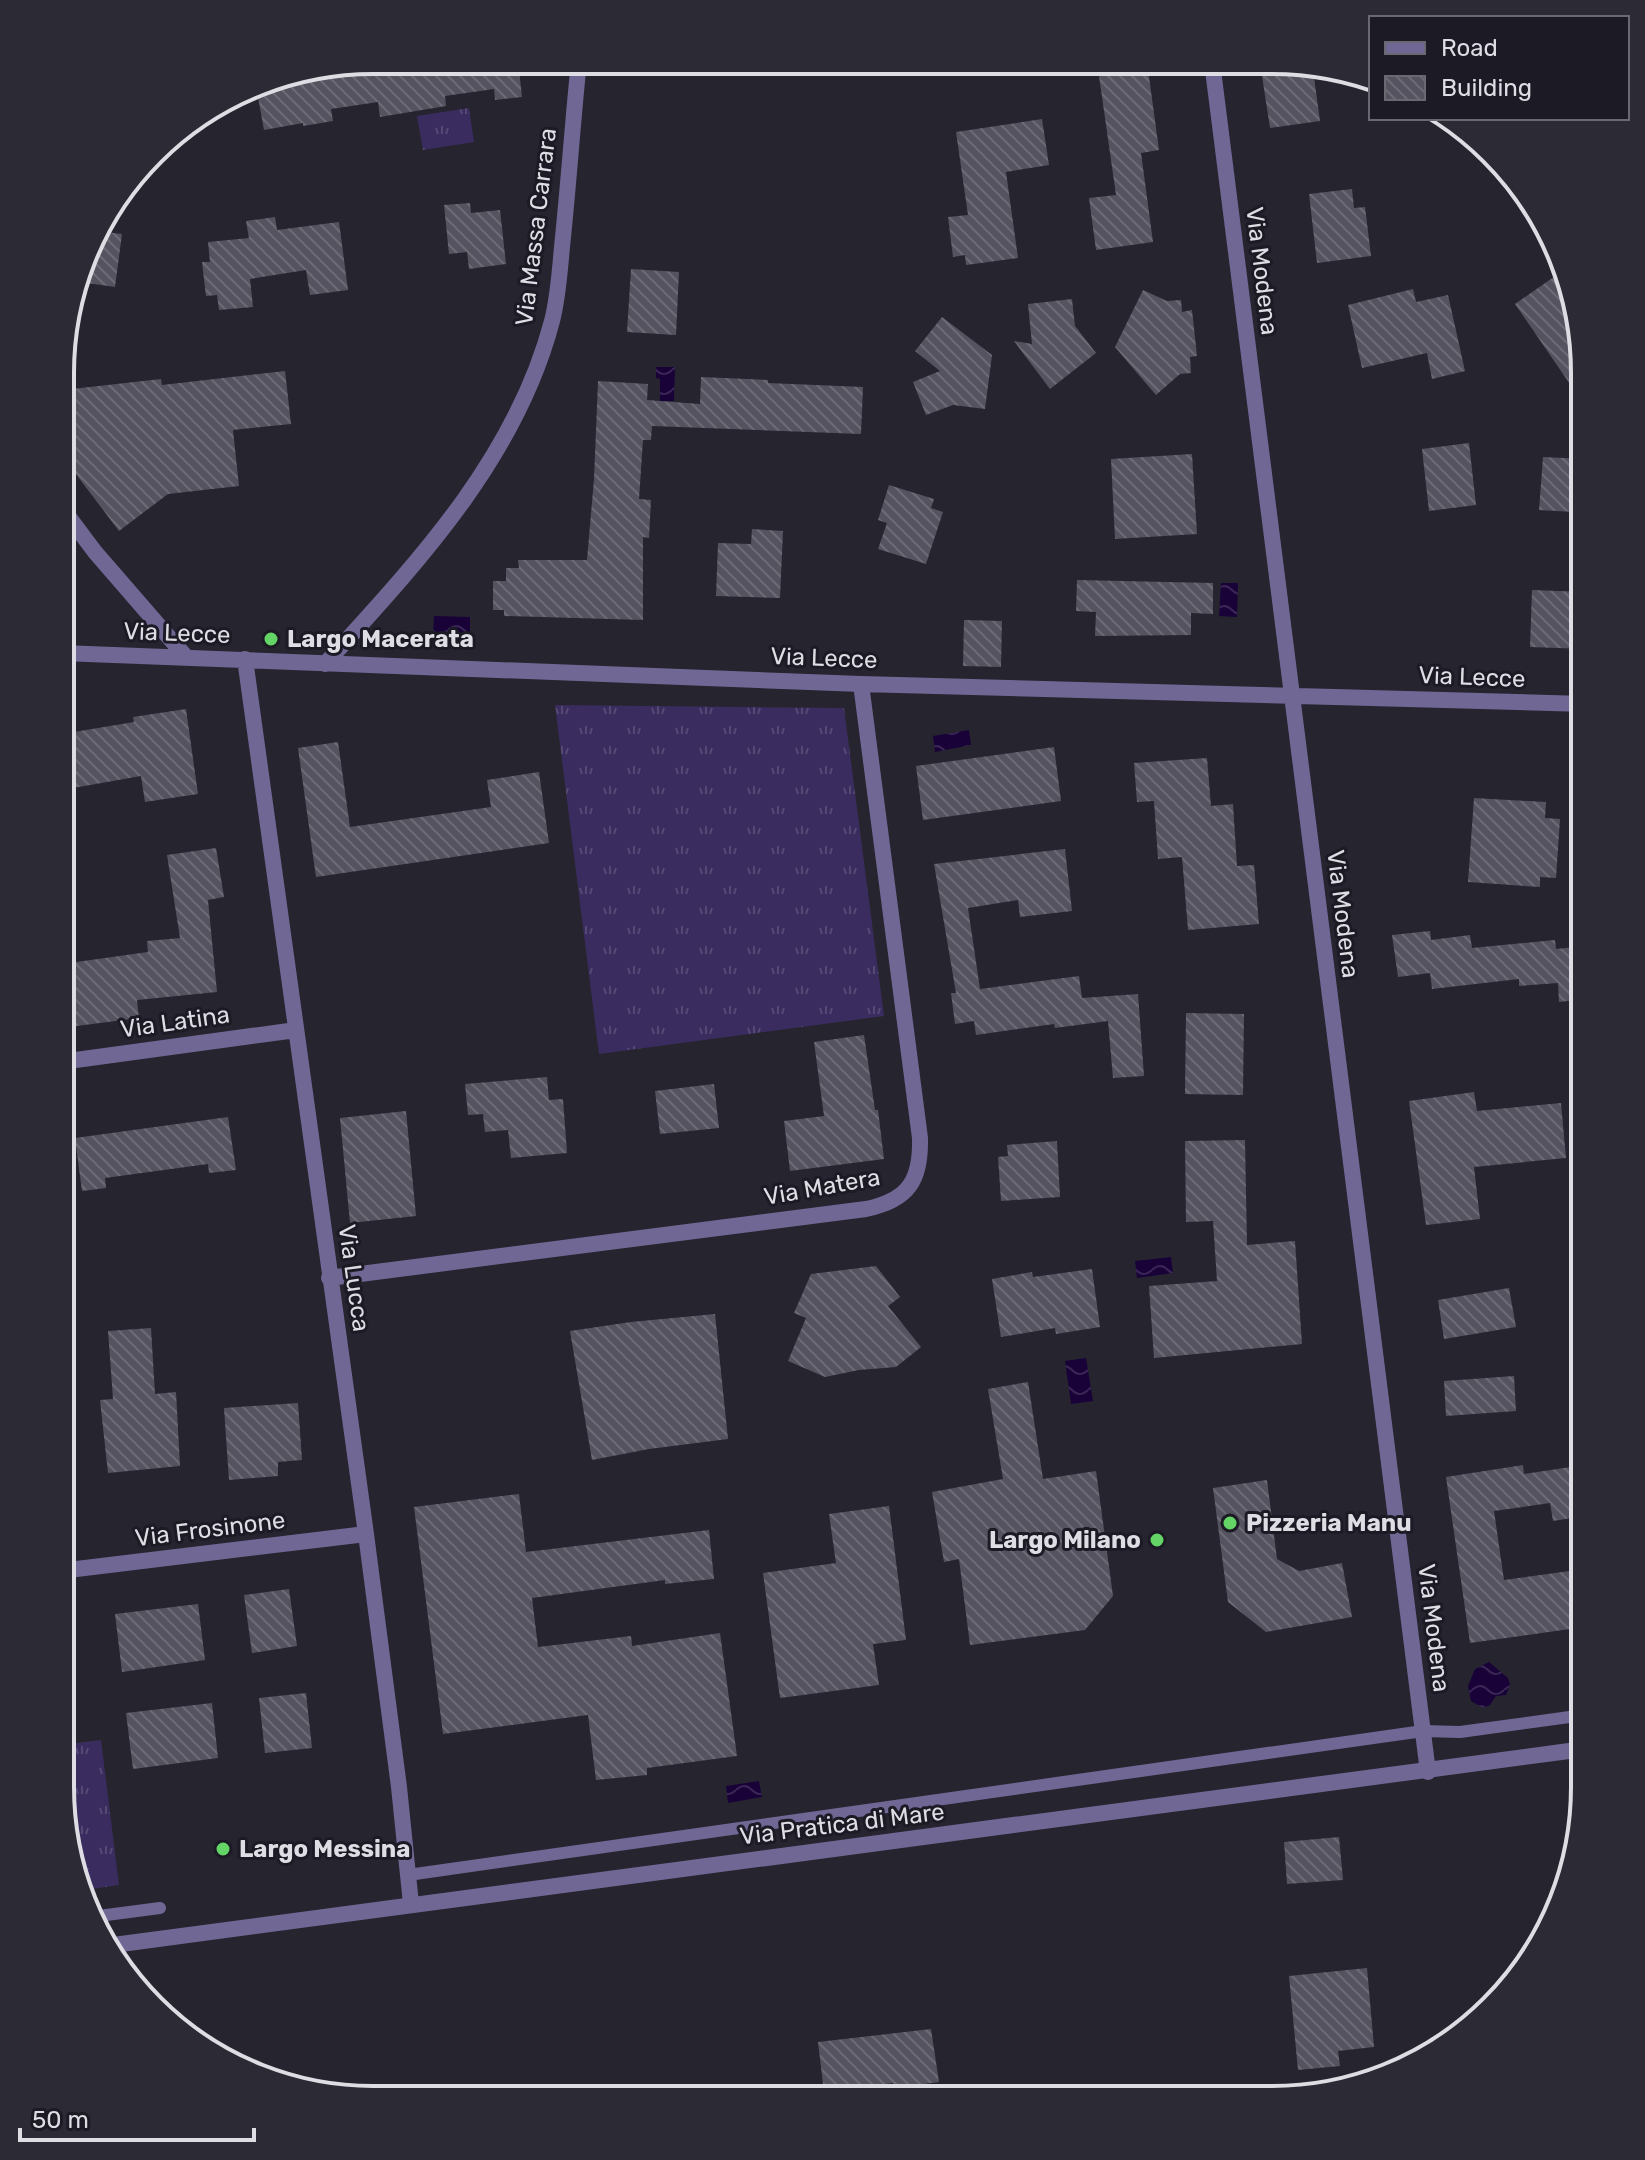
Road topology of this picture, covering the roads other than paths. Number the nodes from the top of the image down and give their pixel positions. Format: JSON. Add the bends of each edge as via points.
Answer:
{"nodes":[{"id":1,"x":578,"y":74,"type":"edge"},
{"id":2,"x":1213,"y":74,"type":"edge"},
{"id":3,"x":74,"y":524,"type":"edge"},
{"id":4,"x":74,"y":653,"type":"edge"},
{"id":5,"x":186,"y":657,"type":"junction"},
{"id":6,"x":245,"y":659,"type":"junction"},
{"id":7,"x":325,"y":664,"type":"junction"},
{"id":8,"x":861,"y":684,"type":"junction"},
{"id":9,"x":1291,"y":696,"type":"junction"},
{"id":10,"x":1571,"y":704,"type":"edge"},
{"id":11,"x":296,"y":1030,"type":"junction"},
{"id":12,"x":74,"y":1060,"type":"edge"},
{"id":13,"x":329,"y":1278,"type":"junction"},
{"id":14,"x":366,"y":1534,"type":"junction"},
{"id":15,"x":74,"y":1569,"type":"edge"},
{"id":16,"x":1571,"y":1717,"type":"edge"},
{"id":17,"x":1423,"y":1731,"type":"junction"},
{"id":18,"x":1571,"y":1751,"type":"edge"},
{"id":19,"x":1428,"y":1772,"type":"junction"},
{"id":20,"x":408,"y":1875,"type":"junction"},
{"id":21,"x":411,"y":1904,"type":"junction"},
{"id":22,"x":160,"y":1908,"type":"dead end"},
{"id":23,"x":103,"y":1915,"type":"edge"},
{"id":24,"x":119,"y":1944,"type":"edge"}],
"edges":[{"from":1,"to":7,"type":"street","name":"Via Massa Carrara","via":[[555,305],[526,395],[499,448],[451,519]]},
{"from":2,"to":9,"type":"street","name":"Via Modena"},
{"from":3,"to":5,"type":"street"},
{"from":4,"to":5,"type":"street","name":"Via Lecce"},
{"from":5,"to":6,"type":"street","name":"Via Lecce"},
{"from":6,"to":7,"type":"street","name":"Via Lecce"},
{"from":6,"to":11,"type":"street","name":"Via Lucca"},
{"from":7,"to":8,"type":"street","name":"Via Lecce"},
{"from":8,"to":9,"type":"street","name":"Via Lecce"},
{"from":8,"to":13,"type":"street","name":"Via Matera","via":[[920,1138],[918,1170],[910,1188],[866,1209]]},
{"from":9,"to":10,"type":"street","name":"Via Lecce"},
{"from":9,"to":17,"type":"street","name":"Via Modena"},
{"from":11,"to":12,"type":"street","name":"Via Latina"},
{"from":11,"to":13,"type":"street","name":"Via Lucca"},
{"from":13,"to":14,"type":"street","name":"Via Lucca"},
{"from":14,"to":15,"type":"street","name":"Via Frosinone"},
{"from":14,"to":20,"type":"street","name":"Via Lucca"},
{"from":16,"to":17,"type":"lane","via":[[1460,1732]]},
{"from":17,"to":19,"type":"street","name":"Via Modena"},
{"from":17,"to":20,"type":"lane"},
{"from":18,"to":19,"type":"street","name":"Via Pratica di Mare"},
{"from":19,"to":21,"type":"street","name":"Via Pratica di Mare"},
{"from":20,"to":21,"type":"street","name":"Via Lucca"},
{"from":21,"to":24,"type":"street","name":"Via Pratica di Mare"},
{"from":22,"to":23,"type":"lane"}]}
